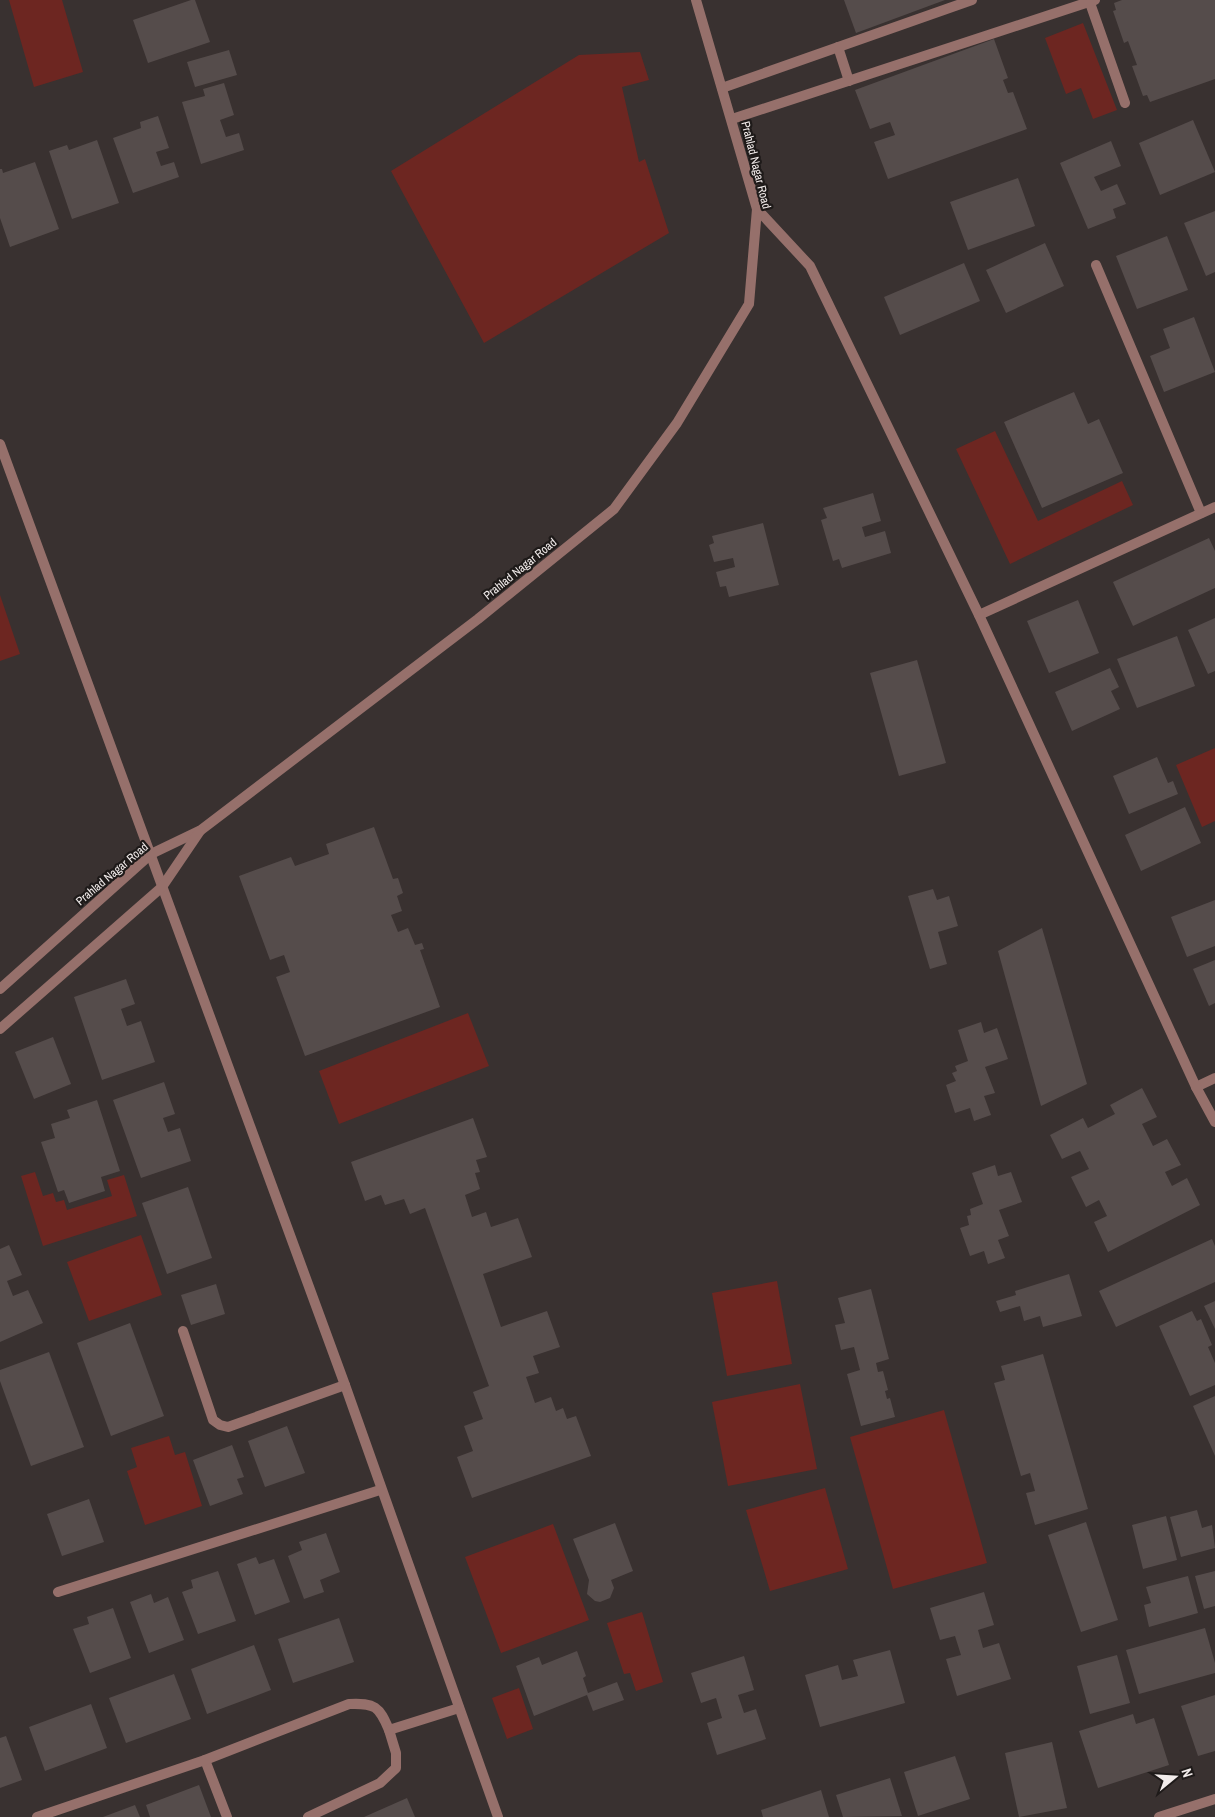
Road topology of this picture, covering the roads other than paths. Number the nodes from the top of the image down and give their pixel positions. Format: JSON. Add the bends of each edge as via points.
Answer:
{"nodes":[{"id":1,"x":696,"y":0,"type":"edge"},
{"id":2,"x":972,"y":0,"type":"edge"},
{"id":3,"x":1091,"y":1,"type":"edge"},
{"id":4,"x":838,"y":47,"type":"junction"},
{"id":5,"x":848,"y":81,"type":"junction"},
{"id":6,"x":722,"y":88,"type":"junction"},
{"id":7,"x":1125,"y":103,"type":"dead end"},
{"id":8,"x":732,"y":119,"type":"junction"},
{"id":9,"x":757,"y":209,"type":"junction"},
{"id":10,"x":1096,"y":265,"type":"dead end"},
{"id":11,"x":0,"y":444,"type":"edge"},
{"id":12,"x":1215,"y":507,"type":"edge"},
{"id":13,"x":1200,"y":513,"type":"junction"},
{"id":14,"x":979,"y":614,"type":"junction"},
{"id":15,"x":201,"y":830,"type":"junction"},
{"id":16,"x":151,"y":854,"type":"junction"},
{"id":17,"x":162,"y":887,"type":"junction"},
{"id":18,"x":0,"y":989,"type":"edge"},
{"id":19,"x":0,"y":1029,"type":"edge"},
{"id":20,"x":1215,"y":1078,"type":"edge"},
{"id":21,"x":1196,"y":1087,"type":"junction"},
{"id":22,"x":1215,"y":1122,"type":"edge"},
{"id":23,"x":183,"y":1330,"type":"dead end"},
{"id":24,"x":345,"y":1385,"type":"junction"},
{"id":25,"x":380,"y":1490,"type":"junction"},
{"id":26,"x":58,"y":1592,"type":"dead end"},
{"id":27,"x":459,"y":1708,"type":"junction"},
{"id":28,"x":389,"y":1730,"type":"junction"},
{"id":29,"x":205,"y":1760,"type":"junction"},
{"id":30,"x":1215,"y":1799,"type":"edge"},
{"id":31,"x":37,"y":1817,"type":"edge"},
{"id":32,"x":227,"y":1817,"type":"edge"},
{"id":33,"x":308,"y":1817,"type":"edge"},
{"id":34,"x":498,"y":1817,"type":"edge"},
{"id":35,"x":1159,"y":1817,"type":"edge"}],
"edges":[{"from":1,"to":6,"type":"street","name":"Prahlad Nagar Road"},
{"from":2,"to":4,"type":"street"},
{"from":3,"to":5,"type":"street"},
{"from":3,"to":7,"type":"street"},
{"from":4,"to":5,"type":"street"},
{"from":4,"to":6,"type":"street"},
{"from":5,"to":8,"type":"street"},
{"from":6,"to":8,"type":"street","name":"Prahlad Nagar Road"},
{"from":8,"to":9,"type":"street","name":"Prahlad Nagar Road"},
{"from":9,"to":14,"type":"street","via":[[810,266]]},
{"from":9,"to":15,"type":"street","name":"Prahlad Nagar Road","via":[[749,304],[676,422],[614,509],[478,619]]},
{"from":10,"to":13,"type":"street"},
{"from":11,"to":16,"type":"street"},
{"from":12,"to":13,"type":"street"},
{"from":13,"to":14,"type":"street"},
{"from":14,"to":21,"type":"street"},
{"from":15,"to":16,"type":"street","name":"Prahlad Nagar Road"},
{"from":15,"to":17,"type":"street"},
{"from":16,"to":17,"type":"street"},
{"from":16,"to":18,"type":"street","name":"Prahlad Nagar Road"},
{"from":17,"to":19,"type":"street"},
{"from":17,"to":24,"type":"street"},
{"from":20,"to":21,"type":"street"},
{"from":21,"to":22,"type":"street"},
{"from":23,"to":24,"type":"street","via":[[213,1420],[220,1425],[228,1427]]},
{"from":24,"to":25,"type":"street"},
{"from":25,"to":26,"type":"street"},
{"from":25,"to":27,"type":"street"},
{"from":27,"to":28,"type":"street"},
{"from":27,"to":34,"type":"street"},
{"from":28,"to":29,"type":"street","via":[[381,1711],[368,1703],[349,1704]]},
{"from":28,"to":33,"type":"street","via":[[396,1753],[396,1768],[380,1783]]},
{"from":29,"to":31,"type":"street"},
{"from":29,"to":32,"type":"street"},
{"from":30,"to":35,"type":"street"}]}
